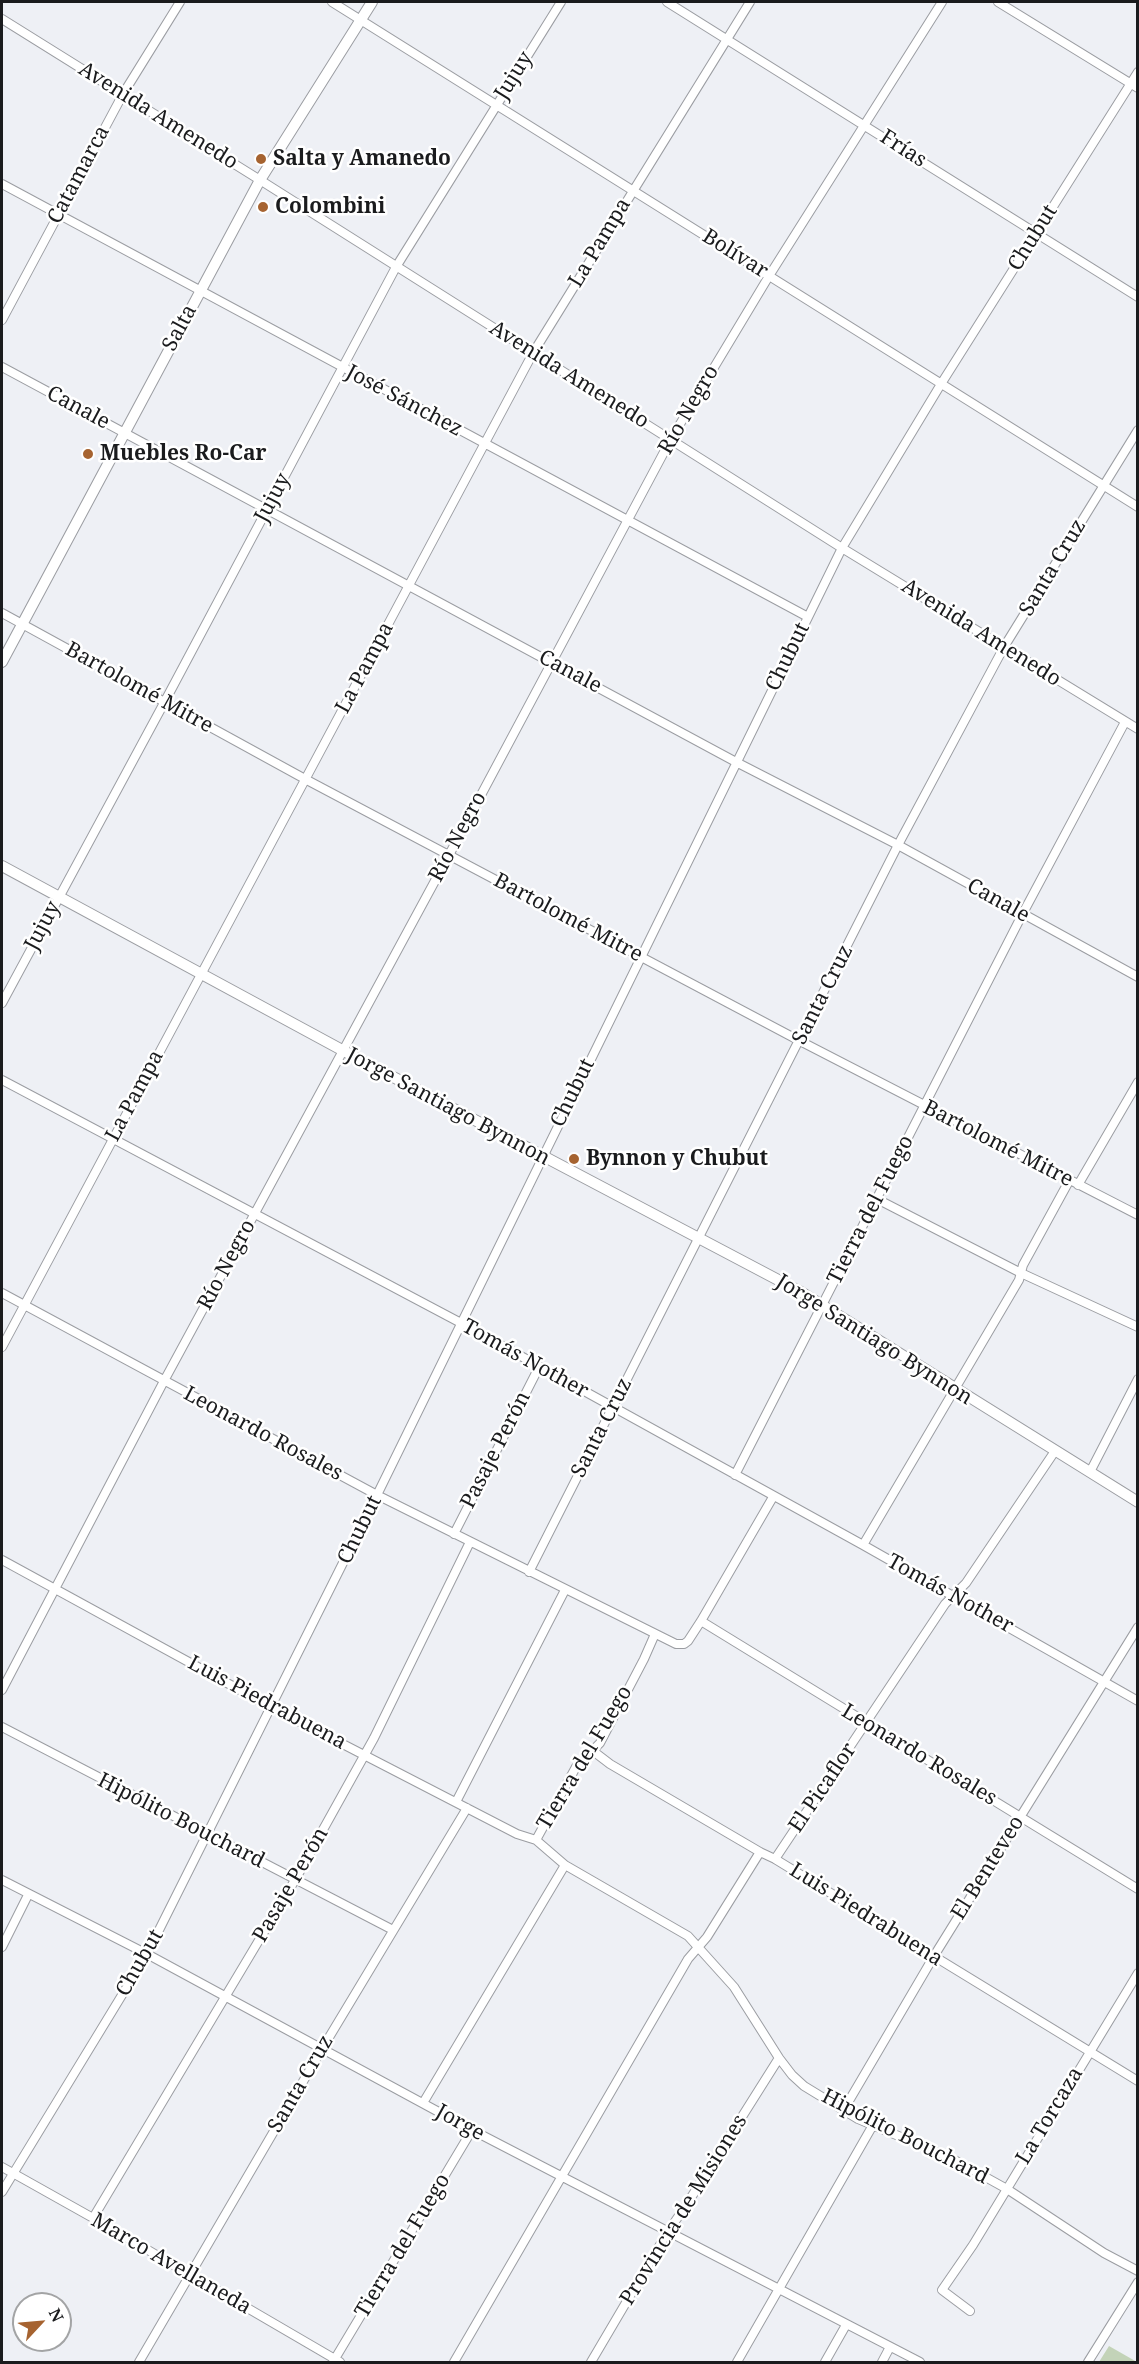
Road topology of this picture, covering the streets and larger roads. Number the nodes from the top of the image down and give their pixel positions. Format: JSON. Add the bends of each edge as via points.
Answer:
{"nodes":[{"id":1,"x":180,"y":2,"type":"edge"},
{"id":2,"x":332,"y":2,"type":"edge"},
{"id":3,"x":372,"y":2,"type":"edge"},
{"id":4,"x":561,"y":2,"type":"edge"},
{"id":5,"x":667,"y":2,"type":"edge"},
{"id":6,"x":750,"y":2,"type":"edge"},
{"id":7,"x":942,"y":2,"type":"edge"},
{"id":8,"x":998,"y":2,"type":"edge"},
{"id":9,"x":2,"y":19,"type":"edge"},
{"id":10,"x":361,"y":20,"type":"junction"},
{"id":11,"x":726,"y":38,"type":"junction"},
{"id":12,"x":1137,"y":72,"type":"edge"},
{"id":13,"x":1134,"y":86,"type":"edge"},
{"id":14,"x":123,"y":94,"type":"junction"},
{"id":15,"x":497,"y":104,"type":"junction"},
{"id":16,"x":864,"y":124,"type":"junction"},
{"id":17,"x":260,"y":180,"type":"junction"},
{"id":18,"x":2,"y":184,"type":"edge"},
{"id":19,"x":632,"y":189,"type":"junction"},
{"id":20,"x":58,"y":215,"type":"junction"},
{"id":21,"x":1036,"y":233,"type":"junction"},
{"id":22,"x":396,"y":267,"type":"junction"},
{"id":23,"x":769,"y":276,"type":"junction"},
{"id":24,"x":200,"y":291,"type":"junction"},
{"id":25,"x":1137,"y":297,"type":"edge"},
{"id":26,"x":2,"y":320,"type":"edge"},
{"id":27,"x":533,"y":352,"type":"junction"},
{"id":28,"x":2,"y":367,"type":"edge"},
{"id":29,"x":343,"y":368,"type":"junction"},
{"id":30,"x":941,"y":384,"type":"junction"},
{"id":31,"x":1137,"y":430,"type":"edge"},
{"id":32,"x":124,"y":433,"type":"junction"},
{"id":33,"x":671,"y":439,"type":"junction"},
{"id":34,"x":485,"y":444,"type":"junction"},
{"id":35,"x":1103,"y":486,"type":"junction"},
{"id":36,"x":1137,"y":507,"type":"edge"},
{"id":37,"x":267,"y":510,"type":"junction"},
{"id":38,"x":628,"y":519,"type":"junction"},
{"id":39,"x":842,"y":548,"type":"junction"},
{"id":40,"x":409,"y":586,"type":"junction"},
{"id":41,"x":2,"y":613,"type":"edge"},
{"id":42,"x":808,"y":617,"type":"junction"},
{"id":43,"x":22,"y":624,"type":"junction"},
{"id":44,"x":1004,"y":647,"type":"junction"},
{"id":45,"x":2,"y":662,"type":"edge"},
{"id":46,"x":551,"y":662,"type":"junction"},
{"id":47,"x":164,"y":703,"type":"junction"},
{"id":48,"x":1125,"y":723,"type":"junction"},
{"id":49,"x":1137,"y":729,"type":"edge"},
{"id":50,"x":736,"y":762,"type":"junction"},
{"id":51,"x":305,"y":779,"type":"junction"},
{"id":52,"x":898,"y":845,"type":"junction"},
{"id":53,"x":449,"y":855,"type":"junction"},
{"id":54,"x":2,"y":866,"type":"edge"},
{"id":55,"x":58,"y":896,"type":"junction"},
{"id":56,"x":1022,"y":915,"type":"junction"},
{"id":57,"x":641,"y":957,"type":"junction"},
{"id":58,"x":200,"y":973,"type":"junction"},
{"id":59,"x":1137,"y":977,"type":"edge"},
{"id":60,"x":2,"y":1003,"type":"edge"},
{"id":61,"x":800,"y":1041,"type":"junction"},
{"id":62,"x":342,"y":1050,"type":"junction"},
{"id":63,"x":2,"y":1080,"type":"edge"},
{"id":64,"x":1137,"y":1082,"type":"edge"},
{"id":65,"x":924,"y":1106,"type":"junction"},
{"id":66,"x":112,"y":1138,"type":"junction"},
{"id":67,"x":542,"y":1156,"type":"junction"},
{"id":68,"x":1069,"y":1181,"type":"junction"},
{"id":69,"x":1078,"y":1185,"type":"junction"},
{"id":70,"x":877,"y":1199,"type":"junction"},
{"id":71,"x":254,"y":1215,"type":"junction"},
{"id":72,"x":1137,"y":1215,"type":"edge"},
{"id":73,"x":698,"y":1237,"type":"junction"},
{"id":74,"x":1021,"y":1273,"type":"junction"},
{"id":75,"x":2,"y":1293,"type":"edge"},
{"id":76,"x":24,"y":1305,"type":"junction"},
{"id":77,"x":823,"y":1305,"type":"junction"},
{"id":78,"x":461,"y":1323,"type":"junction"},
{"id":79,"x":1137,"y":1327,"type":"edge"},
{"id":80,"x":2,"y":1347,"type":"edge"},
{"id":81,"x":539,"y":1367,"type":"junction"},
{"id":82,"x":1137,"y":1379,"type":"edge"},
{"id":83,"x":164,"y":1381,"type":"junction"},
{"id":84,"x":955,"y":1389,"type":"junction"},
{"id":85,"x":612,"y":1407,"type":"junction"},
{"id":86,"x":1055,"y":1451,"type":"junction"},
{"id":87,"x":1090,"y":1472,"type":"junction"},
{"id":88,"x":735,"y":1474,"type":"junction"},
{"id":89,"x":377,"y":1495,"type":"junction"},
{"id":90,"x":773,"y":1497,"type":"junction"},
{"id":91,"x":1137,"y":1502,"type":"edge"},
{"id":92,"x":454,"y":1534,"type":"junction"},
{"id":93,"x":470,"y":1542,"type":"junction"},
{"id":94,"x":863,"y":1545,"type":"junction"},
{"id":95,"x":2,"y":1560,"type":"edge"},
{"id":96,"x":529,"y":1572,"type":"junction"},
{"id":97,"x":55,"y":1589,"type":"junction"},
{"id":98,"x":565,"y":1590,"type":"junction"},
{"id":99,"x":953,"y":1596,"type":"junction"},
{"id":100,"x":701,"y":1621,"type":"junction"},
{"id":101,"x":1137,"y":1627,"type":"edge"},
{"id":102,"x":655,"y":1634,"type":"junction"},
{"id":103,"x":1103,"y":1681,"type":"junction"},
{"id":104,"x":2,"y":1690,"type":"edge"},
{"id":105,"x":1137,"y":1701,"type":"edge"},
{"id":106,"x":271,"y":1707,"type":"junction"},
{"id":107,"x":867,"y":1723,"type":"junction"},
{"id":108,"x":2,"y":1727,"type":"edge"},
{"id":109,"x":593,"y":1751,"type":"junction"},
{"id":110,"x":365,"y":1754,"type":"junction"},
{"id":111,"x":456,"y":1802,"type":"junction"},
{"id":112,"x":467,"y":1808,"type":"junction"},
{"id":113,"x":1020,"y":1816,"type":"junction"},
{"id":114,"x":207,"y":1836,"type":"junction"},
{"id":115,"x":536,"y":1840,"type":"junction"},
{"id":116,"x":760,"y":1852,"type":"junction"},
{"id":117,"x":775,"y":1859,"type":"junction"},
{"id":118,"x":565,"y":1865,"type":"junction"},
{"id":119,"x":2,"y":1880,"type":"edge"},
{"id":120,"x":295,"y":1880,"type":"junction"},
{"id":121,"x":1137,"y":1889,"type":"edge"},
{"id":122,"x":28,"y":1895,"type":"junction"},
{"id":123,"x":393,"y":1930,"type":"junction"},
{"id":124,"x":2,"y":1947,"type":"edge"},
{"id":125,"x":699,"y":1947,"type":"junction"},
{"id":126,"x":147,"y":1954,"type":"junction"},
{"id":127,"x":934,"y":1956,"type":"junction"},
{"id":128,"x":1137,"y":1973,"type":"edge"},
{"id":129,"x":226,"y":1997,"type":"junction"},
{"id":130,"x":322,"y":2049,"type":"junction"},
{"id":131,"x":1089,"y":2050,"type":"junction"},
{"id":132,"x":779,"y":2058,"type":"junction"},
{"id":133,"x":1137,"y":2081,"type":"edge"},
{"id":134,"x":423,"y":2103,"type":"junction"},
{"id":135,"x":843,"y":2110,"type":"junction"},
{"id":136,"x":873,"y":2125,"type":"junction"},
{"id":137,"x":472,"y":2130,"type":"junction"},
{"id":138,"x":2,"y":2167,"type":"edge"},
{"id":139,"x":12,"y":2173,"type":"junction"},
{"id":140,"x":563,"y":2176,"type":"junction"},
{"id":141,"x":1007,"y":2189,"type":"junction"},
{"id":142,"x":2,"y":2192,"type":"edge"},
{"id":143,"x":93,"y":2218,"type":"junction"},
{"id":144,"x":667,"y":2233,"type":"junction"},
{"id":145,"x":1137,"y":2271,"type":"edge"},
{"id":146,"x":191,"y":2275,"type":"junction"},
{"id":147,"x":1137,"y":2282,"type":"edge"},
{"id":148,"x":779,"y":2288,"type":"junction"},
{"id":149,"x":970,"y":2311,"type":"dead end"},
{"id":150,"x":846,"y":2325,"type":"junction"},
{"id":151,"x":890,"y":2347,"type":"junction"},
{"id":152,"x":336,"y":2361,"type":"edge"},
{"id":153,"x":139,"y":2362,"type":"edge"},
{"id":154,"x":454,"y":2362,"type":"edge"},
{"id":155,"x":591,"y":2362,"type":"edge"},
{"id":156,"x":737,"y":2362,"type":"edge"},
{"id":157,"x":825,"y":2362,"type":"edge"},
{"id":158,"x":882,"y":2362,"type":"edge"},
{"id":159,"x":920,"y":2362,"type":"edge"},
{"id":160,"x":1088,"y":2362,"type":"edge"}],
"edges":[{"from":1,"to":14,"type":"street","name":"Catamarca"},
{"from":2,"to":10,"type":"street","name":"Bolívar"},
{"from":3,"to":10,"type":"street","name":"Salta"},
{"from":4,"to":15,"type":"street","name":"Jujuy"},
{"from":5,"to":11,"type":"street","name":"Frías"},
{"from":6,"to":11,"type":"street","name":"La Pampa"},
{"from":7,"to":16,"type":"street","name":"Río Negro"},
{"from":8,"to":13,"type":"street"},
{"from":9,"to":14,"type":"street","name":"Avenida Amenedo"},
{"from":10,"to":15,"type":"street","name":"Bolívar"},
{"from":10,"to":17,"type":"street","name":"Salta"},
{"from":11,"to":16,"type":"street","name":"Frías"},
{"from":11,"to":19,"type":"street","name":"La Pampa"},
{"from":12,"to":13,"type":"street","name":"Chubut"},
{"from":13,"to":21,"type":"street","name":"Chubut"},
{"from":14,"to":17,"type":"street","name":"Avenida Amenedo"},
{"from":14,"to":20,"type":"street","name":"Catamarca"},
{"from":15,"to":19,"type":"street","name":"Bolívar"},
{"from":15,"to":22,"type":"street","name":"Jujuy"},
{"from":16,"to":21,"type":"street","name":"Frías"},
{"from":16,"to":23,"type":"street","name":"Río Negro"},
{"from":17,"to":22,"type":"street","name":"Avenida Amenedo"},
{"from":17,"to":24,"type":"street","name":"Salta"},
{"from":18,"to":20,"type":"street","name":"José Sánchez"},
{"from":19,"to":23,"type":"street","name":"Bolívar"},
{"from":19,"to":27,"type":"street","name":"La Pampa"},
{"from":20,"to":24,"type":"street","name":"José Sánchez"},
{"from":20,"to":26,"type":"street","name":"Catamarca"},
{"from":21,"to":25,"type":"street","name":"Frías"},
{"from":21,"to":30,"type":"street","name":"Chubut"},
{"from":22,"to":27,"type":"street","name":"Avenida Amenedo"},
{"from":22,"to":29,"type":"street","name":"Jujuy"},
{"from":23,"to":30,"type":"street","name":"Bolívar"},
{"from":23,"to":33,"type":"street","name":"Río Negro"},
{"from":24,"to":29,"type":"street","name":"José Sánchez"},
{"from":24,"to":32,"type":"street","name":"Salta"},
{"from":27,"to":33,"type":"street","name":"Avenida Amenedo"},
{"from":27,"to":34,"type":"street","name":"La Pampa"},
{"from":28,"to":32,"type":"street","name":"Canale"},
{"from":29,"to":34,"type":"street","name":"José Sánchez"},
{"from":29,"to":37,"type":"street","name":"Jujuy"},
{"from":30,"to":35,"type":"street","name":"Bolívar"},
{"from":30,"to":39,"type":"street","name":"Chubut"},
{"from":31,"to":35,"type":"street","name":"Santa Cruz"},
{"from":32,"to":37,"type":"street","name":"Canale"},
{"from":32,"to":43,"type":"street","name":"Salta"},
{"from":33,"to":38,"type":"street","name":"Río Negro"},
{"from":33,"to":39,"type":"street","name":"Avenida Amenedo"},
{"from":34,"to":38,"type":"street","name":"José Sánchez"},
{"from":34,"to":40,"type":"street","name":"La Pampa"},
{"from":35,"to":36,"type":"street","name":"Bolívar"},
{"from":35,"to":44,"type":"street","name":"Santa Cruz"},
{"from":37,"to":40,"type":"street","name":"Canale"},
{"from":37,"to":47,"type":"street","name":"Jujuy"},
{"from":38,"to":42,"type":"street","name":"José Sánchez"},
{"from":38,"to":46,"type":"street","name":"Río Negro"},
{"from":39,"to":42,"type":"street","name":"Chubut"},
{"from":39,"to":44,"type":"street","name":"Avenida Amenedo"},
{"from":40,"to":46,"type":"street","name":"Canale"},
{"from":40,"to":51,"type":"street","name":"La Pampa"},
{"from":41,"to":43,"type":"street","name":"Bartolomé Mitre"},
{"from":42,"to":50,"type":"street","name":"Chubut"},
{"from":43,"to":45,"type":"street","name":"Salta"},
{"from":43,"to":47,"type":"street","name":"Bartolomé Mitre"},
{"from":44,"to":48,"type":"street","name":"Avenida Amenedo"},
{"from":44,"to":52,"type":"street","name":"Santa Cruz"},
{"from":46,"to":50,"type":"street","name":"Canale"},
{"from":46,"to":53,"type":"street","name":"Río Negro"},
{"from":47,"to":51,"type":"street","name":"Bartolomé Mitre"},
{"from":47,"to":55,"type":"street","name":"Jujuy"},
{"from":48,"to":49,"type":"street","name":"Avenida Amenedo"},
{"from":48,"to":56,"type":"street","name":"Tierra del Fuego"},
{"from":50,"to":52,"type":"street","name":"Canale"},
{"from":50,"to":57,"type":"street","name":"Chubut"},
{"from":51,"to":53,"type":"street","name":"Bartolomé Mitre"},
{"from":51,"to":58,"type":"street","name":"La Pampa"},
{"from":52,"to":56,"type":"street","name":"Canale"},
{"from":52,"to":61,"type":"street","name":"Santa Cruz"},
{"from":53,"to":57,"type":"street","name":"Bartolomé Mitre"},
{"from":53,"to":62,"type":"street","name":"Río Negro"},
{"from":54,"to":55,"type":"street","name":"Jorge Santiago Bynnon"},
{"from":55,"to":58,"type":"street","name":"Jorge Santiago Bynnon"},
{"from":55,"to":60,"type":"street","name":"Jujuy"},
{"from":56,"to":59,"type":"street","name":"Canale"},
{"from":56,"to":65,"type":"street","name":"Tierra del Fuego"},
{"from":57,"to":61,"type":"street","name":"Bartolomé Mitre"},
{"from":57,"to":67,"type":"street","name":"Chubut"},
{"from":58,"to":62,"type":"street","name":"Jorge Santiago Bynnon"},
{"from":58,"to":66,"type":"street","name":"La Pampa"},
{"from":61,"to":65,"type":"street","name":"Bartolomé Mitre"},
{"from":61,"to":73,"type":"street","name":"Santa Cruz"},
{"from":62,"to":67,"type":"street","name":"Jorge Santiago Bynnon"},
{"from":62,"to":71,"type":"street","name":"Río Negro"},
{"from":63,"to":66,"type":"street","name":"Tomás Nother"},
{"from":64,"to":69,"type":"street"},
{"from":65,"to":68,"type":"street","name":"Bartolomé Mitre"},
{"from":65,"to":70,"type":"street","name":"Tierra del Fuego"},
{"from":66,"to":71,"type":"street","name":"Tomás Nother"},
{"from":66,"to":76,"type":"street","name":"La Pampa"},
{"from":67,"to":73,"type":"street","name":"Jorge Santiago Bynnon"},
{"from":67,"to":78,"type":"street","name":"Chubut"},
{"from":68,"to":69,"type":"street","name":"Bartolomé Mitre"},
{"from":68,"to":74,"type":"street"},
{"from":69,"to":72,"type":"street","name":"Bartolomé Mitre"},
{"from":70,"to":74,"type":"street"},
{"from":70,"to":77,"type":"street","name":"Tierra del Fuego"},
{"from":71,"to":78,"type":"street","name":"Tomás Nother"},
{"from":71,"to":83,"type":"street","name":"Río Negro"},
{"from":73,"to":77,"type":"street","name":"Jorge Santiago Bynnon"},
{"from":73,"to":85,"type":"street","name":"Santa Cruz"},
{"from":74,"to":79,"type":"street"},
{"from":74,"to":84,"type":"street"},
{"from":75,"to":76,"type":"street","name":"Leonardo Rosales"},
{"from":76,"to":80,"type":"street","name":"La Pampa"},
{"from":76,"to":83,"type":"street","name":"Leonardo Rosales"},
{"from":77,"to":84,"type":"street","name":"Jorge Santiago Bynnon"},
{"from":77,"to":88,"type":"street","name":"Tierra del Fuego"},
{"from":78,"to":81,"type":"street","name":"Tomás Nother"},
{"from":78,"to":89,"type":"street","name":"Chubut"},
{"from":81,"to":85,"type":"street","name":"Tomás Nother"},
{"from":81,"to":92,"type":"street","name":"Pasaje Perón"},
{"from":82,"to":87,"type":"street"},
{"from":83,"to":89,"type":"street","name":"Leonardo Rosales"},
{"from":83,"to":97,"type":"street","name":"Río Negro"},
{"from":84,"to":86,"type":"street","name":"Jorge Santiago Bynnon"},
{"from":84,"to":94,"type":"street"},
{"from":85,"to":88,"type":"street","name":"Tomás Nother"},
{"from":85,"to":96,"type":"street","name":"Santa Cruz"},
{"from":86,"to":87,"type":"street","name":"Jorge Santiago Bynnon"},
{"from":86,"to":99,"type":"street","name":"El Picaflor","via":[[966,1583]]},
{"from":87,"to":91,"type":"street","name":"Jorge Santiago Bynnon"},
{"from":88,"to":90,"type":"street","name":"Tomás Nother"},
{"from":89,"to":92,"type":"street","name":"Leonardo Rosales"},
{"from":89,"to":106,"type":"street","name":"Chubut"},
{"from":90,"to":94,"type":"street","name":"Tomás Nother"},
{"from":90,"to":100,"type":"street"},
{"from":92,"to":93,"type":"street","name":"Leonardo Rosales"},
{"from":93,"to":96,"type":"street","name":"Leonardo Rosales"},
{"from":93,"to":110,"type":"street","name":"Pasaje Perón"},
{"from":94,"to":99,"type":"street","name":"Tomás Nother"},
{"from":95,"to":97,"type":"street","name":"Luis Piedrabuena"},
{"from":96,"to":98,"type":"street","name":"Leonardo Rosales"},
{"from":97,"to":104,"type":"street","name":"Río Negro"},
{"from":97,"to":106,"type":"street","name":"Luis Piedrabuena"},
{"from":98,"to":102,"type":"street","name":"Leonardo Rosales"},
{"from":98,"to":111,"type":"street"},
{"from":99,"to":103,"type":"street","name":"Tomás Nother"},
{"from":99,"to":107,"type":"street","name":"El Picaflor"},
{"from":100,"to":102,"type":"street","via":[[684,1644]]},
{"from":100,"to":107,"type":"street","name":"Leonardo Rosales"},
{"from":101,"to":103,"type":"street","name":"El Benteveo"},
{"from":102,"to":109,"type":"street","name":"Tierra del Fuego"},
{"from":103,"to":105,"type":"street","name":"Tomás Nother"},
{"from":103,"to":113,"type":"street","name":"El Benteveo"},
{"from":106,"to":110,"type":"street","name":"Luis Piedrabuena"},
{"from":106,"to":114,"type":"street","name":"Chubut"},
{"from":107,"to":113,"type":"street","name":"Leonardo Rosales"},
{"from":107,"to":117,"type":"street","name":"El Picaflor"},
{"from":108,"to":114,"type":"street","name":"Hipólito Bouchard"},
{"from":109,"to":115,"type":"street","name":"Tierra del Fuego","via":[[576,1767]]},
{"from":109,"to":116,"type":"street","name":"Luis Piedrabuena"},
{"from":110,"to":111,"type":"street","name":"Luis Piedrabuena"},
{"from":110,"to":120,"type":"street","name":"Pasaje Perón"},
{"from":111,"to":112,"type":"street","name":"Luis Piedrabuena"},
{"from":112,"to":115,"type":"street","name":"Luis Piedrabuena"},
{"from":112,"to":123,"type":"street","name":"Santa Cruz"},
{"from":113,"to":121,"type":"street","name":"Leonardo Rosales"},
{"from":113,"to":127,"type":"street","name":"El Benteveo"},
{"from":114,"to":120,"type":"street","name":"Hipólito Bouchard"},
{"from":114,"to":126,"type":"street","name":"Chubut"},
{"from":115,"to":118,"type":"street","name":"Hipólito Bouchard"},
{"from":116,"to":117,"type":"street","name":"Luis Piedrabuena"},
{"from":116,"to":125,"type":"street"},
{"from":117,"to":127,"type":"street","name":"Luis Piedrabuena"},
{"from":118,"to":125,"type":"street","name":"Hipólito Bouchard","via":[[678,1929]]},
{"from":118,"to":134,"type":"street"},
{"from":119,"to":122,"type":"street","name":"Jorge"},
{"from":120,"to":123,"type":"street","name":"Hipólito Bouchard"},
{"from":120,"to":129,"type":"street","name":"Pasaje Perón"},
{"from":122,"to":124,"type":"street"},
{"from":122,"to":126,"type":"street","name":"Jorge"},
{"from":123,"to":130,"type":"street","name":"Santa Cruz"},
{"from":125,"to":132,"type":"street","name":"Hipólito Bouchard","via":[[734,1987]]},
{"from":125,"to":140,"type":"street","via":[[688,1959]]},
{"from":126,"to":129,"type":"street","name":"Jorge"},
{"from":126,"to":139,"type":"street","name":"Chubut"},
{"from":127,"to":131,"type":"street","name":"Luis Piedrabuena"},
{"from":127,"to":135,"type":"street","name":"El Benteveo"},
{"from":128,"to":131,"type":"street","name":"La Torcaza"},
{"from":129,"to":130,"type":"street","name":"Jorge"},
{"from":129,"to":143,"type":"street","name":"Pasaje Perón"},
{"from":130,"to":134,"type":"street","name":"Jorge"},
{"from":130,"to":146,"type":"street","name":"Santa Cruz"},
{"from":131,"to":133,"type":"street","name":"Luis Piedrabuena"},
{"from":131,"to":141,"type":"street","name":"La Torcaza"},
{"from":132,"to":135,"type":"street","name":"Hipólito Bouchard","via":[[804,2086]]},
{"from":132,"to":144,"type":"street","name":"Provincia de Misiones"},
{"from":134,"to":137,"type":"street","name":"Jorge"},
{"from":135,"to":136,"type":"street","name":"Hipólito Bouchard"},
{"from":136,"to":141,"type":"street","name":"Hipólito Bouchard","via":[[951,2158]]},
{"from":136,"to":148,"type":"street"},
{"from":137,"to":140,"type":"street","name":"Jorge"},
{"from":137,"to":152,"type":"street","name":"Tierra del Fuego"},
{"from":138,"to":139,"type":"street","name":"Marco Avellaneda"},
{"from":139,"to":142,"type":"street","name":"Chubut"},
{"from":139,"to":143,"type":"street","name":"Marco Avellaneda"},
{"from":140,"to":144,"type":"street","name":"Jorge"},
{"from":140,"to":154,"type":"street"},
{"from":141,"to":145,"type":"street","name":"Hipólito Bouchard"},
{"from":141,"to":149,"type":"street","name":"La Torcaza","via":[[942,2290]]},
{"from":143,"to":146,"type":"street","name":"Marco Avellaneda"},
{"from":144,"to":148,"type":"street","name":"Jorge"},
{"from":144,"to":155,"type":"street","name":"Provincia de Misiones"},
{"from":146,"to":152,"type":"street","name":"Marco Avellaneda"},
{"from":146,"to":153,"type":"street","name":"Santa Cruz"},
{"from":147,"to":160,"type":"street"},
{"from":148,"to":150,"type":"street","name":"Jorge"},
{"from":148,"to":156,"type":"street"},
{"from":150,"to":151,"type":"street","name":"Jorge"},
{"from":150,"to":157,"type":"street"},
{"from":151,"to":158,"type":"street"},
{"from":151,"to":159,"type":"street","name":"Jorge"}]}
